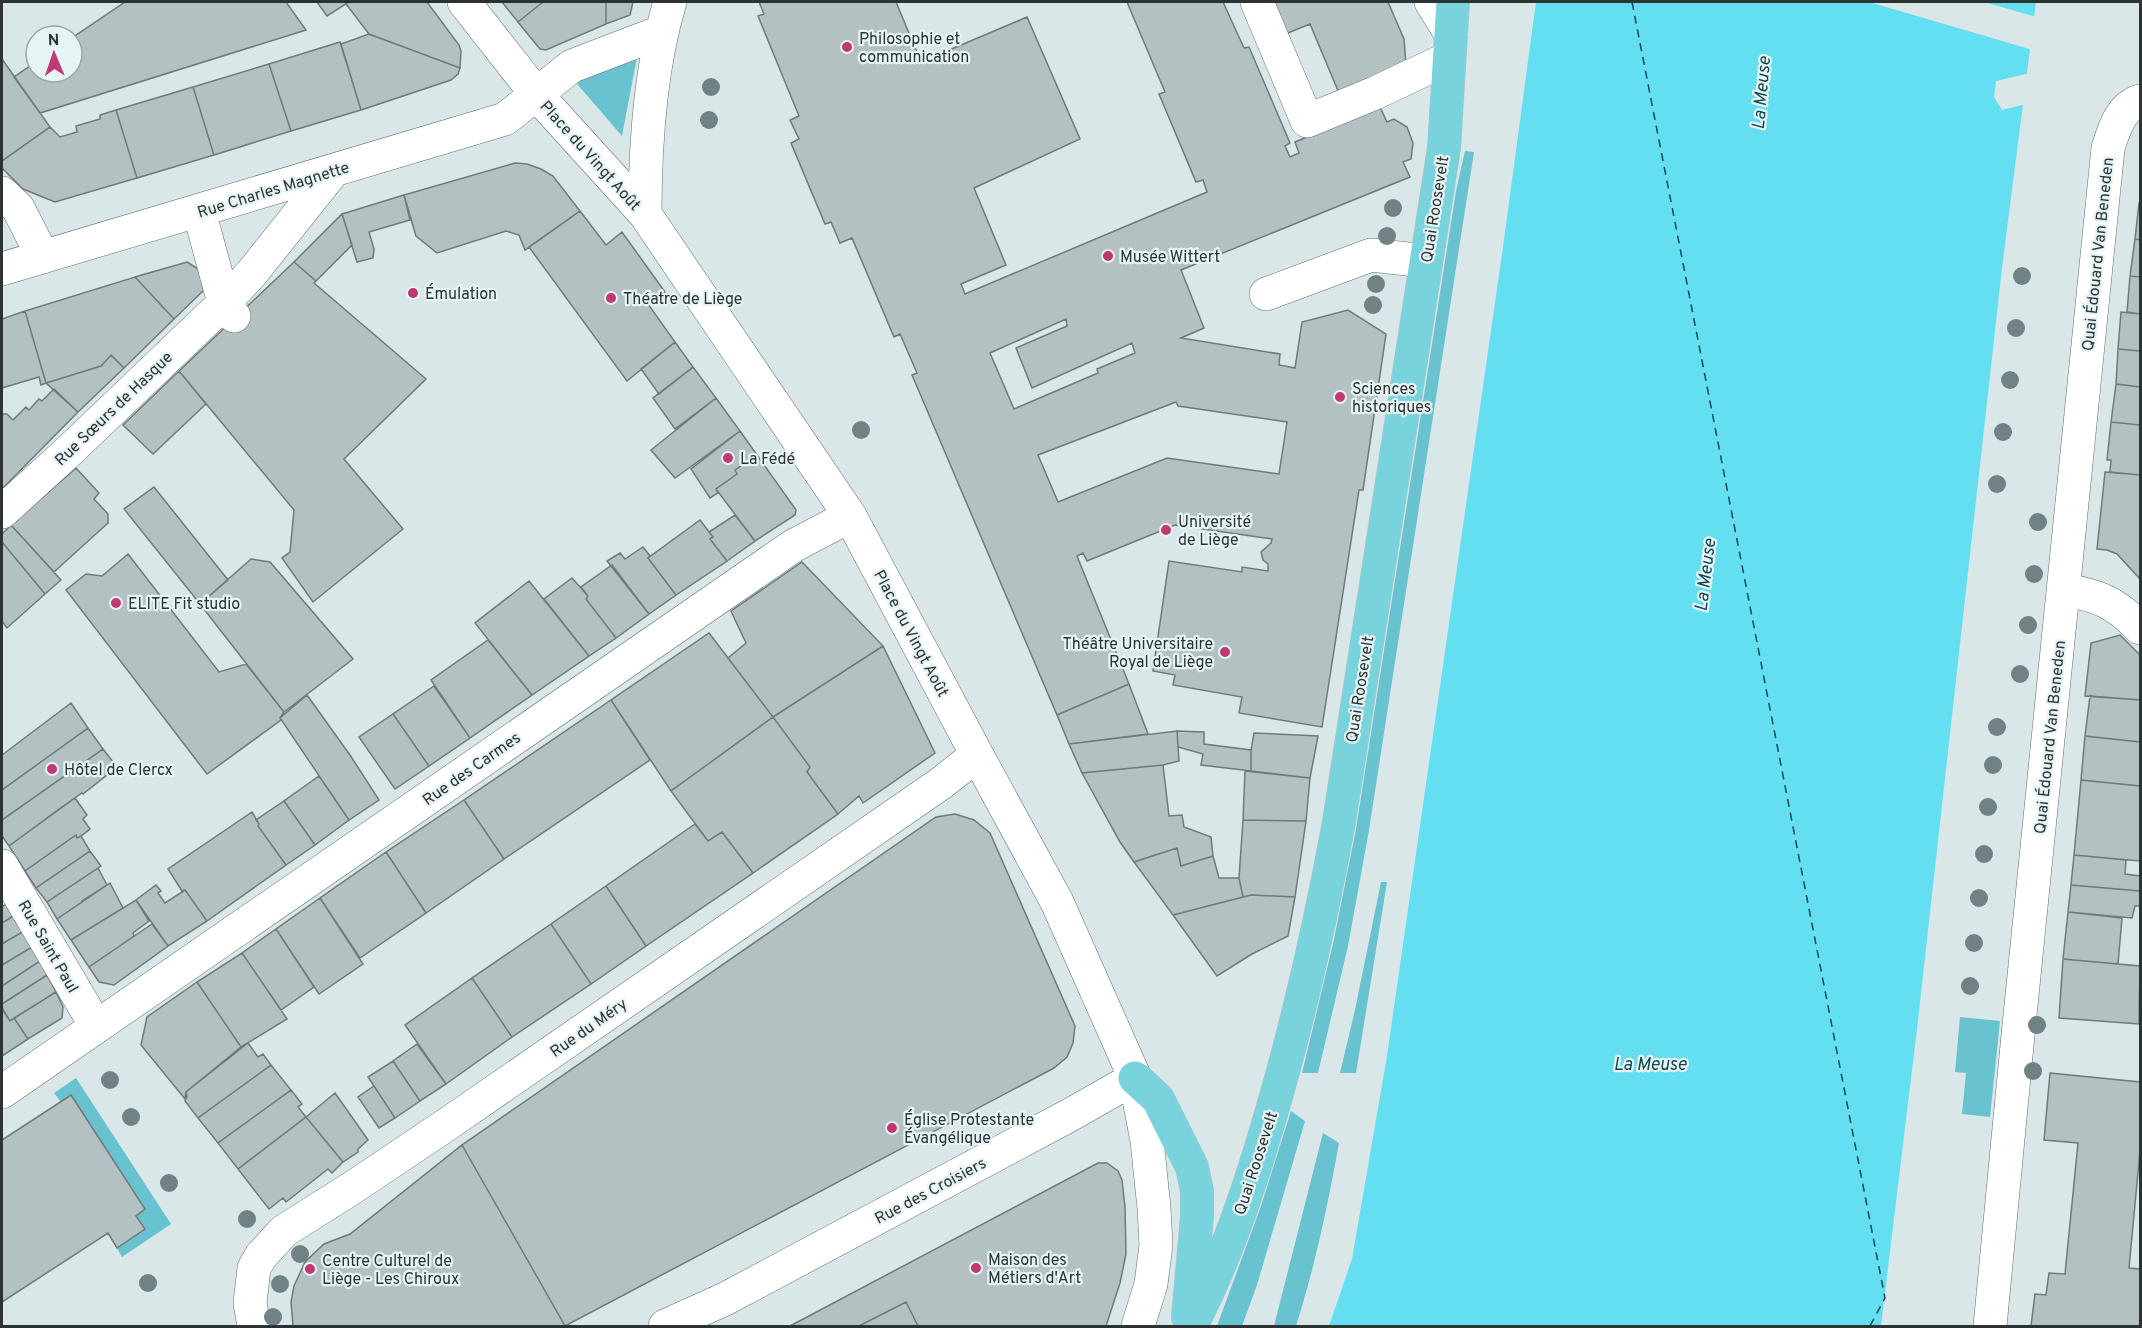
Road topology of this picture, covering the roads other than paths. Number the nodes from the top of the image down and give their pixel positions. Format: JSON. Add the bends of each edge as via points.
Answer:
{"nodes":[{"id":1,"x":464,"y":2,"type":"edge"},
{"id":2,"x":1257,"y":2,"type":"edge"},
{"id":3,"x":1431,"y":2,"type":"edge"},
{"id":4,"x":1453,"y":2,"type":"edge"},
{"id":5,"x":665,"y":17,"type":"edge"},
{"id":6,"x":1450,"y":46,"type":"junction"},
{"id":7,"x":537,"y":95,"type":"junction"},
{"id":8,"x":2140,"y":101,"type":"edge"},
{"id":9,"x":334,"y":170,"type":"junction"},
{"id":10,"x":2,"y":193,"type":"edge"},
{"id":11,"x":198,"y":211,"type":"junction"},
{"id":12,"x":645,"y":214,"type":"junction"},
{"id":13,"x":43,"y":257,"type":"junction"},
{"id":14,"x":1426,"y":261,"type":"junction"},
{"id":15,"x":2,"y":269,"type":"edge"},
{"id":16,"x":1266,"y":294,"type":"dead end"},
{"id":17,"x":230,"y":310,"type":"junction"},
{"id":18,"x":2,"y":512,"type":"edge"},
{"id":19,"x":850,"y":516,"type":"junction"},
{"id":20,"x":2064,"y":590,"type":"junction"},
{"id":21,"x":2140,"y":628,"type":"edge"},
{"id":22,"x":977,"y":755,"type":"junction"},
{"id":23,"x":2,"y":866,"type":"edge"},
{"id":24,"x":96,"y":1026,"type":"junction"},
{"id":25,"x":1135,"y":1078,"type":"junction"},
{"id":26,"x":2,"y":1092,"type":"edge"},
{"id":27,"x":724,"y":1299,"type":"junction"},
{"id":28,"x":254,"y":1326,"type":"edge"},
{"id":29,"x":665,"y":1326,"type":"edge"},
{"id":30,"x":697,"y":1326,"type":"edge"},
{"id":31,"x":1138,"y":1326,"type":"edge"},
{"id":32,"x":1189,"y":1326,"type":"edge"},
{"id":33,"x":1990,"y":1326,"type":"edge"}],
"edges":[{"from":1,"to":7,"type":"street"},
{"from":2,"to":6,"type":"street","via":[[1307,121],[1375,93]]},
{"from":3,"to":6,"type":"street"},
{"from":4,"to":6,"type":"main road","name":"Quai Roosevelt"},
{"from":5,"to":7,"type":"street","name":"Place du Vingt Août","via":[[572,66]]},
{"from":5,"to":12,"type":"street","name":"Place du Vingt Août","via":[[646,150]]},
{"from":6,"to":14,"type":"main road","name":"Quai Roosevelt","via":[[1444,148]]},
{"from":7,"to":9,"type":"street","name":"Rue Charles Magnette","via":[[505,120]]},
{"from":7,"to":12,"type":"street","name":"Place du Vingt Août"},
{"from":8,"to":20,"type":"street","name":"Quai Édouard Van Beneden","via":[[2117,121],[2108,148]]},
{"from":9,"to":11,"type":"street","name":"Rue Charles Magnette"},
{"from":9,"to":17,"type":"street","name":"Rue Sœurs de Hasque","via":[[251,274]]},
{"from":10,"to":13,"type":"street","via":[[18,208]]},
{"from":11,"to":13,"type":"street","name":"Rue Charles Magnette"},
{"from":11,"to":17,"type":"street"},
{"from":12,"to":19,"type":"street","name":"Place du Vingt Août"},
{"from":13,"to":15,"type":"street","name":"Rue Charles Magnette"},
{"from":14,"to":16,"type":"street","via":[[1371,255]]},
{"from":14,"to":32,"type":"main road","name":"Quai Roosevelt","via":[[1325,897],[1262,1146],[1224,1253]]},
{"from":17,"to":18,"type":"street","name":"Rue Sœurs de Hasque"},
{"from":19,"to":22,"type":"street","name":"Place du Vingt Août"},
{"from":19,"to":24,"type":"street","name":"Rue des Carmes","via":[[793,546]]},
{"from":20,"to":21,"type":"street","via":[[2090,594],[2124,611]]},
{"from":20,"to":33,"type":"street","name":"Quai Édouard Van Beneden"},
{"from":22,"to":25,"type":"street","name":"Place du Vingt Août","via":[[1057,902]]},
{"from":22,"to":28,"type":"street","name":"Rue du Méry","via":[[446,1125],[284,1231],[254,1268],[250,1303]]},
{"from":23,"to":24,"type":"street","name":"Rue Saint Paul"},
{"from":24,"to":26,"type":"street","name":"Rue des Carmes"},
{"from":25,"to":27,"type":"street","name":"Rue des Croisiers"},
{"from":25,"to":31,"type":"street","name":"Place du Vingt Août","via":[[1147,1141],[1156,1245],[1151,1284]]},
{"from":25,"to":32,"type":"main road","via":[[1158,1099],[1192,1167],[1197,1216]]},
{"from":27,"to":29,"type":"street","name":"Rue des Croisiers"},
{"from":27,"to":30,"type":"street","name":"Rue des Croisiers"}]}
